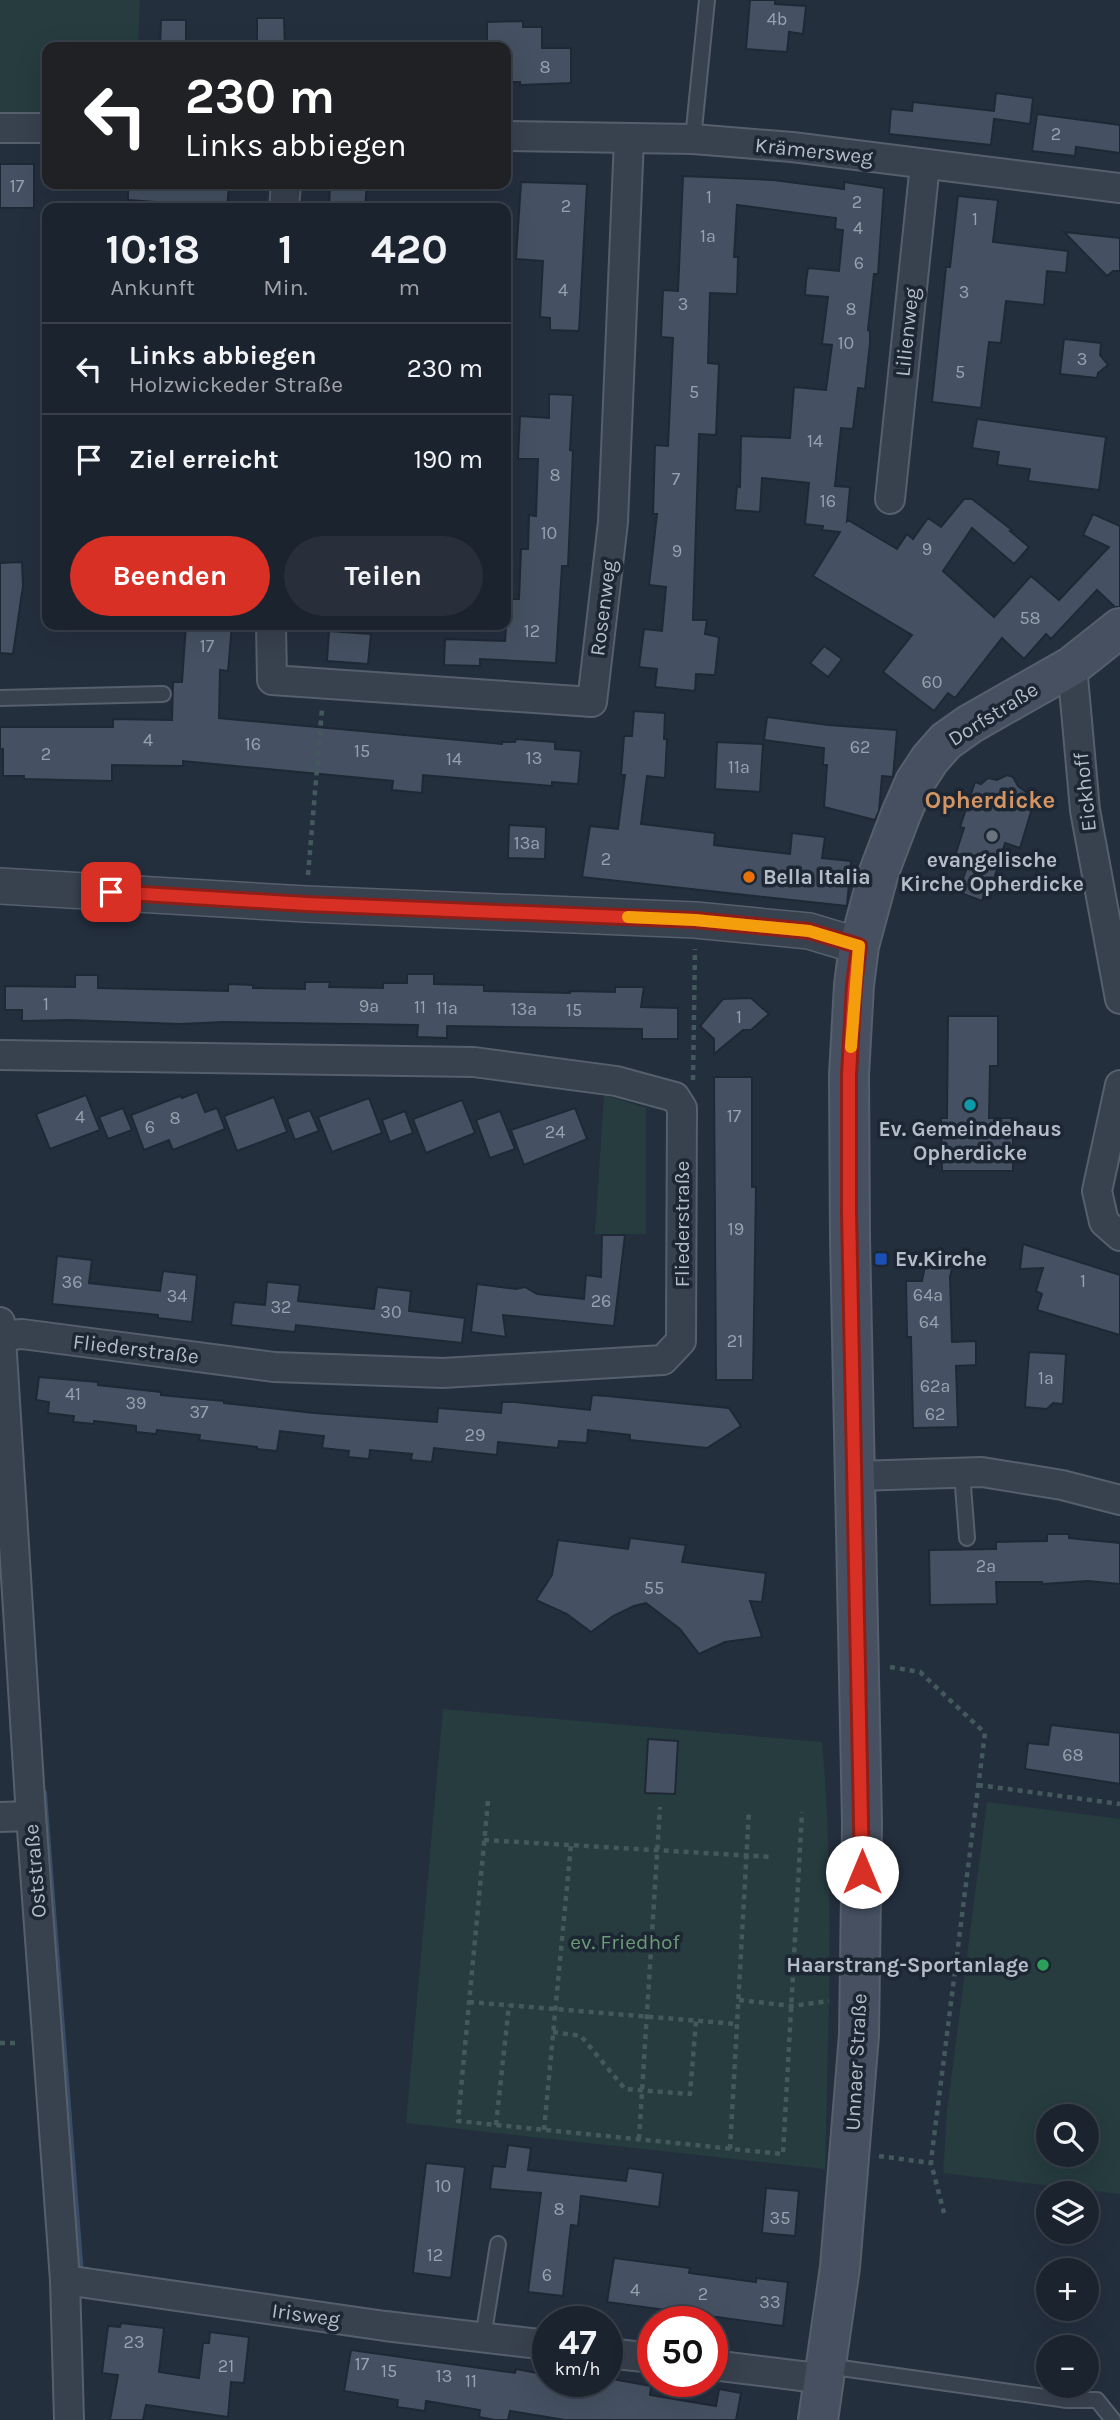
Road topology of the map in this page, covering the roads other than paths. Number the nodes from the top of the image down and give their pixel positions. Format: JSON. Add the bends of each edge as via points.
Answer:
{"nodes":[{"id":1,"x":707,"y":0,"type":"edge"},
{"id":2,"x":0,"y":128,"type":"edge"},
{"id":3,"x":42,"y":128,"type":"edge"},
{"id":4,"x":511,"y":136,"type":"edge"},
{"id":5,"x":629,"y":139,"type":"junction"},
{"id":6,"x":693,"y":139,"type":"junction"},
{"id":7,"x":925,"y":164,"type":"junction"},
{"id":8,"x":1120,"y":188,"type":"edge"},
{"id":9,"x":890,"y":499,"type":"dead end"},
{"id":10,"x":1120,"y":628,"type":"edge"},
{"id":11,"x":271,"y":630,"type":"edge"},
{"id":12,"x":1072,"y":666,"type":"junction"},
{"id":13,"x":163,"y":694,"type":"dead end"},
{"id":14,"x":0,"y":698,"type":"edge"},
{"id":15,"x":0,"y":886,"type":"edge"},
{"id":16,"x":859,"y":946,"type":"junction"},
{"id":17,"x":1120,"y":999,"type":"edge"},
{"id":18,"x":0,"y":1055,"type":"edge"},
{"id":19,"x":1120,"y":1085,"type":"edge"},
{"id":20,"x":1120,"y":1236,"type":"edge"},
{"id":21,"x":0,"y":1322,"type":"edge"},
{"id":22,"x":1,"y":1336,"type":"edge"},
{"id":23,"x":962,"y":1473,"type":"junction"},
{"id":24,"x":856,"y":1476,"type":"junction"},
{"id":25,"x":1120,"y":1500,"type":"edge"},
{"id":26,"x":967,"y":1538,"type":"dead end"},
{"id":27,"x":31,"y":1816,"type":"junction"},
{"id":28,"x":0,"y":1817,"type":"edge"},
{"id":29,"x":498,"y":2244,"type":"dead end"},
{"id":30,"x":65,"y":2280,"type":"junction"},
{"id":31,"x":483,"y":2338,"type":"junction"},
{"id":32,"x":532,"y":2344,"type":"edge"},
{"id":33,"x":728,"y":2366,"type":"edge"},
{"id":34,"x":826,"y":2372,"type":"junction"},
{"id":35,"x":69,"y":2420,"type":"edge"},
{"id":36,"x":818,"y":2420,"type":"edge"},
{"id":37,"x":1112,"y":2420,"type":"edge"}],
"edges":[{"from":1,"to":6,"type":"lane"},
{"from":2,"to":3,"type":"street"},
{"from":4,"to":5,"type":"street","name":"Krämersweg"},
{"from":5,"to":6,"type":"street","name":"Krämersweg"},
{"from":5,"to":11,"type":"street","name":"Rosenweg","via":[[613,522],[592,702],[272,680]]},
{"from":6,"to":7,"type":"street","name":"Krämersweg"},
{"from":7,"to":8,"type":"street","name":"Krämersweg"},
{"from":7,"to":9,"type":"street","name":"Lilienweg"},
{"from":10,"to":12,"type":"main road","name":"Dorfstraße"},
{"from":12,"to":16,"type":"main road","name":"Dorfstraße","via":[[970,724],[930,759],[915,782],[879,872]]},
{"from":12,"to":17,"type":"street","name":"Eickhoff","via":[[1085,810]]},
{"from":13,"to":14,"type":"lane"},
{"from":15,"to":16,"type":"street","via":[[695,920],[809,931]]},
{"from":16,"to":24,"type":"main road","name":"Unnaer Straße","via":[[849,1075]]},
{"from":18,"to":22,"type":"street","name":"Fliederstraße","via":[[474,1062],[616,1081],[675,1097],[682,1108],[681,1341],[663,1360],[443,1373],[274,1367],[22,1334]]},
{"from":19,"to":20,"type":"street","via":[[1097,1191],[1104,1222]]},
{"from":21,"to":22,"type":"street","name":"Oststraße"},
{"from":22,"to":27,"type":"street","name":"Oststraße"},
{"from":23,"to":24,"type":"street"},
{"from":23,"to":25,"type":"street","via":[[1062,1485]]},
{"from":23,"to":26,"type":"lane"},
{"from":24,"to":34,"type":"main road","name":"Unnaer Straße","via":[[862,1823],[859,2035],[840,2267]]},
{"from":27,"to":28,"type":"street"},
{"from":27,"to":30,"type":"street","name":"Oststraße"},
{"from":29,"to":31,"type":"lane"},
{"from":30,"to":31,"type":"street","name":"Irisweg"},
{"from":30,"to":35,"type":"street","name":"Oststraße"},
{"from":31,"to":32,"type":"street","name":"Irisweg"},
{"from":33,"to":34,"type":"street"},
{"from":34,"to":36,"type":"main road","name":"Unnaer Straße"},
{"from":34,"to":37,"type":"lane","via":[[1097,2400]]}]}
